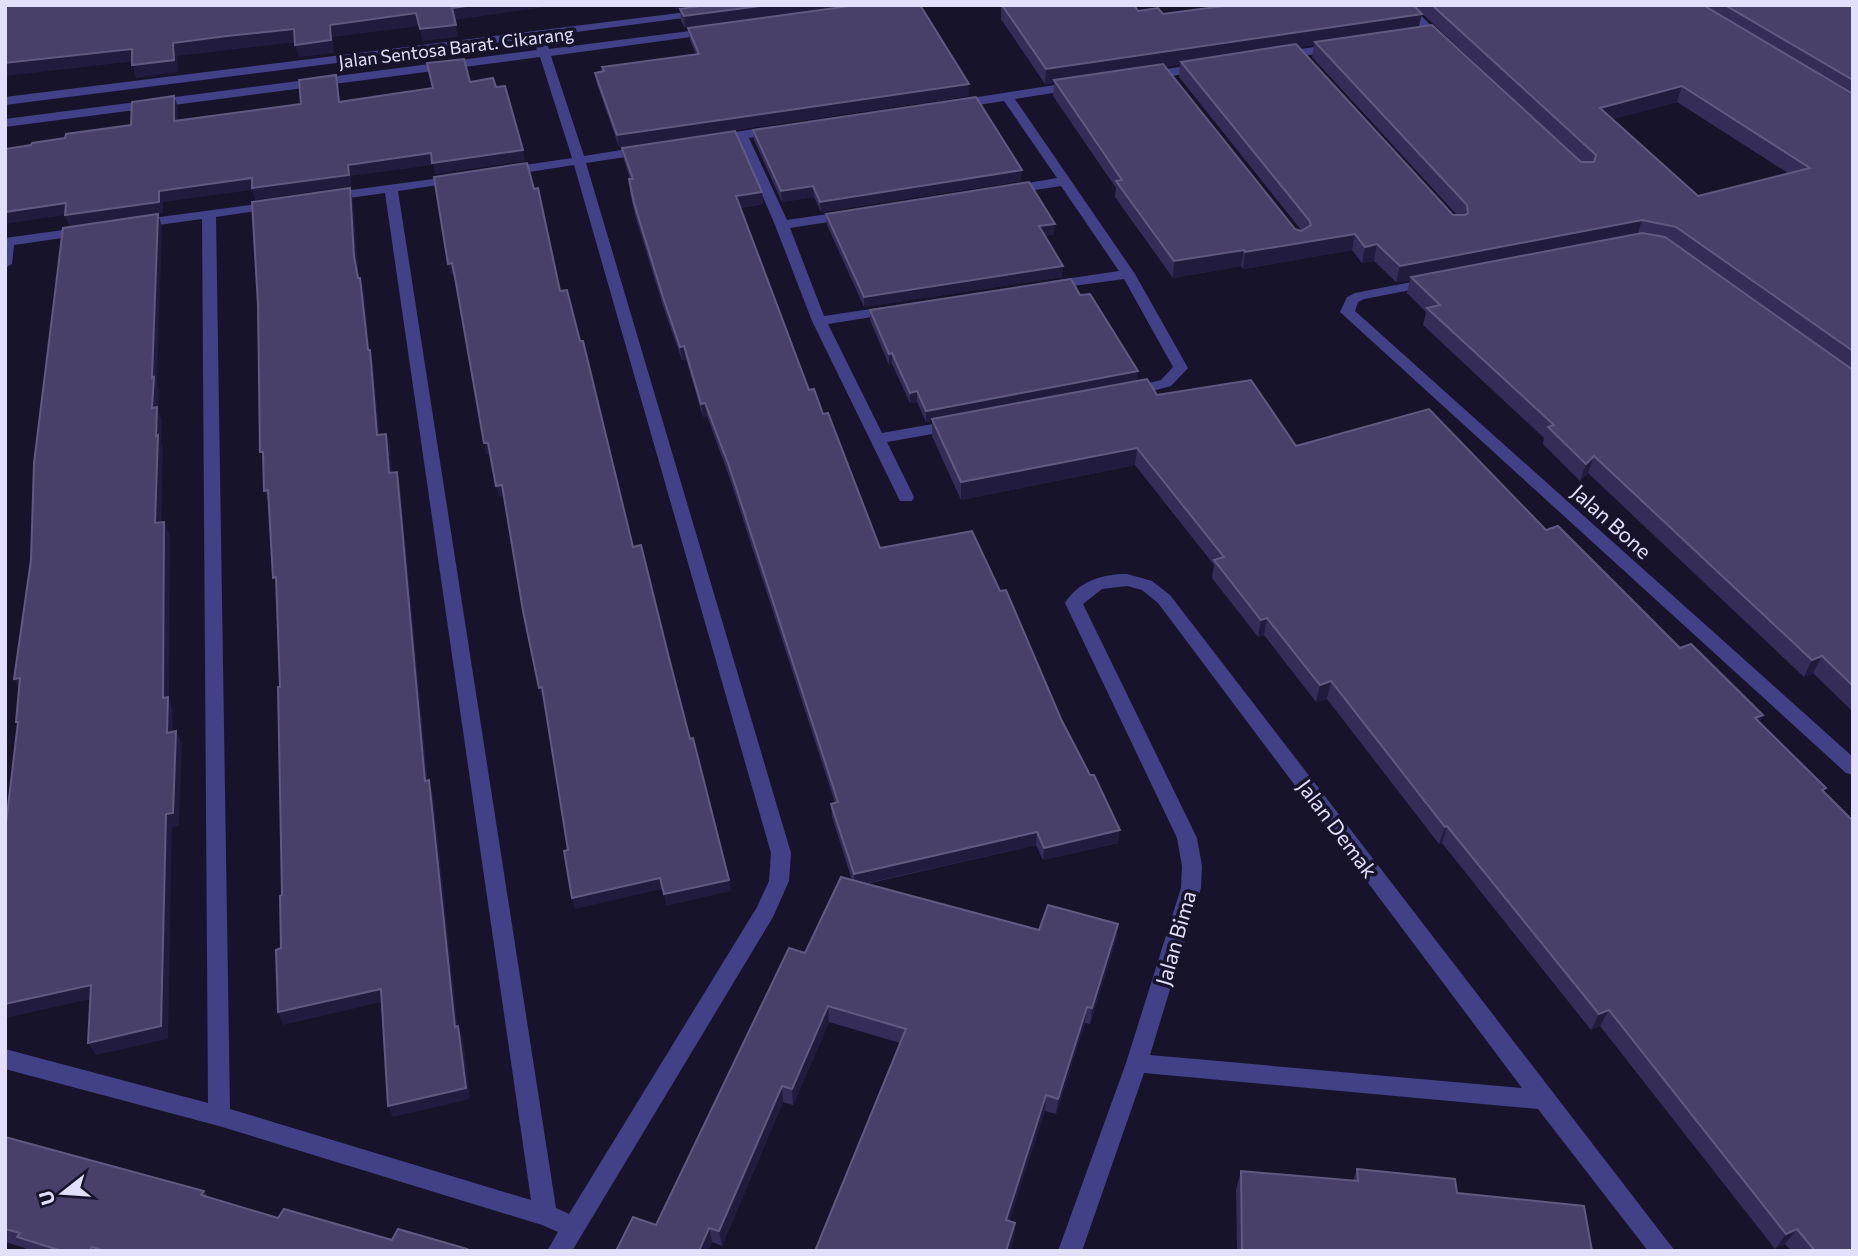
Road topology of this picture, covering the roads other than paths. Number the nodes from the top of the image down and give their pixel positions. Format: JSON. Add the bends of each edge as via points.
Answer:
{"nodes":[{"id":1,"x":1403,"y":5,"type":"edge"},
{"id":2,"x":718,"y":11,"type":"edge"},
{"id":3,"x":721,"y":30,"type":"edge"},
{"id":4,"x":538,"y":34,"type":"junction"},
{"id":5,"x":1352,"y":45,"type":"edge"},
{"id":6,"x":1452,"y":52,"type":"edge"},
{"id":7,"x":544,"y":53,"type":"junction"},
{"id":8,"x":1272,"y":57,"type":"edge"},
{"id":9,"x":1219,"y":65,"type":"edge"},
{"id":10,"x":1140,"y":77,"type":"edge"},
{"id":11,"x":1087,"y":85,"type":"edge"},
{"id":12,"x":1007,"y":96,"type":"junction"},
{"id":13,"x":5,"y":101,"type":"edge"},
{"id":14,"x":940,"y":106,"type":"edge"},
{"id":15,"x":5,"y":123,"type":"edge"},
{"id":16,"x":781,"y":129,"type":"edge"},
{"id":17,"x":741,"y":135,"type":"junction"},
{"id":18,"x":701,"y":141,"type":"edge"},
{"id":19,"x":660,"y":148,"type":"edge"},
{"id":20,"x":579,"y":160,"type":"junction"},
{"id":21,"x":1065,"y":181,"type":"junction"},
{"id":22,"x":391,"y":188,"type":"junction"},
{"id":23,"x":998,"y":192,"type":"edge"},
{"id":24,"x":313,"y":199,"type":"edge"},
{"id":25,"x":287,"y":203,"type":"edge"},
{"id":26,"x":863,"y":212,"type":"edge"},
{"id":27,"x":209,"y":214,"type":"junction"},
{"id":28,"x":128,"y":225,"type":"edge"},
{"id":29,"x":782,"y":225,"type":"junction"},
{"id":30,"x":102,"y":229,"type":"edge"},
{"id":31,"x":7,"y":242,"type":"edge"},
{"id":32,"x":5,"y":264,"type":"edge"},
{"id":33,"x":1128,"y":274,"type":"junction"},
{"id":34,"x":1452,"y":278,"type":"edge"},
{"id":35,"x":1034,"y":288,"type":"edge"},
{"id":36,"x":899,"y":309,"type":"edge"},
{"id":37,"x":819,"y":321,"type":"junction"},
{"id":38,"x":1113,"y":395,"type":"edge"},
{"id":39,"x":975,"y":421,"type":"edge"},
{"id":40,"x":879,"y":439,"type":"junction"},
{"id":41,"x":906,"y":497,"type":"dead end"},
{"id":42,"x":1116,"y":579,"type":"joint"},
{"id":43,"x":1853,"y":768,"type":"edge"},
{"id":44,"x":5,"y":1059,"type":"edge"},
{"id":45,"x":1137,"y":1063,"type":"junction"},
{"id":46,"x":1544,"y":1100,"type":"junction"},
{"id":47,"x":219,"y":1116,"type":"junction"},
{"id":48,"x":545,"y":1215,"type":"junction"},
{"id":49,"x":573,"y":1227,"type":"junction"},
{"id":50,"x":559,"y":1251,"type":"edge"},
{"id":51,"x":1070,"y":1251,"type":"edge"},
{"id":52,"x":1663,"y":1251,"type":"edge"}],
"edges":[{"from":1,"to":6,"type":"street","via":[[1425,34]]},
{"from":2,"to":4,"type":"street","name":"Jalan Sentosa Barat. Cikarang"},
{"from":3,"to":7,"type":"street","name":"Jalan Sentosa Barat. Cikarang"},
{"from":4,"to":7,"type":"street"},
{"from":4,"to":13,"type":"street","name":"Jalan Sentosa Barat. Cikarang"},
{"from":5,"to":8,"type":"street","via":[[1302,58]]},
{"from":7,"to":15,"type":"street","name":"Jalan Sentosa Barat. Cikarang"},
{"from":7,"to":20,"type":"street"},
{"from":9,"to":10,"type":"street","via":[[1170,78]]},
{"from":11,"to":12,"type":"street"},
{"from":12,"to":14,"type":"street"},
{"from":12,"to":21,"type":"street"},
{"from":16,"to":17,"type":"street"},
{"from":17,"to":18,"type":"street"},
{"from":17,"to":29,"type":"street"},
{"from":19,"to":20,"type":"street"},
{"from":20,"to":22,"type":"street"},
{"from":20,"to":49,"type":"street","via":[[781,853],[779,881],[766,911]]},
{"from":21,"to":23,"type":"street"},
{"from":21,"to":33,"type":"street"},
{"from":22,"to":24,"type":"street"},
{"from":22,"to":48,"type":"street"},
{"from":25,"to":27,"type":"street"},
{"from":26,"to":29,"type":"street"},
{"from":27,"to":28,"type":"street"},
{"from":27,"to":47,"type":"street"},
{"from":29,"to":37,"type":"street"},
{"from":30,"to":31,"type":"street"},
{"from":31,"to":32,"type":"street"},
{"from":33,"to":35,"type":"street"},
{"from":33,"to":38,"type":"street","via":[[1181,368],[1166,383]]},
{"from":34,"to":43,"type":"street","name":"Jalan Bone","via":[[1360,296],[1352,300],[1347,312]]},
{"from":36,"to":37,"type":"street"},
{"from":37,"to":40,"type":"street"},
{"from":39,"to":40,"type":"street"},
{"from":40,"to":41,"type":"street"},
{"from":42,"to":45,"type":"street","name":"Jalan Bima","via":[[1079,594],[1074,603],[1076,613],[1187,838],[1192,866],[1191,888]]},
{"from":42,"to":46,"type":"street","name":"Jalan Demak","via":[[1150,586],[1164,599]]},
{"from":44,"to":47,"type":"street"},
{"from":45,"to":46,"type":"street"},
{"from":45,"to":51,"type":"street","name":"Jalan Bima"},
{"from":46,"to":52,"type":"street","name":"Jalan Demak"},
{"from":47,"to":48,"type":"street"},
{"from":48,"to":49,"type":"street"},
{"from":49,"to":50,"type":"street"}]}
